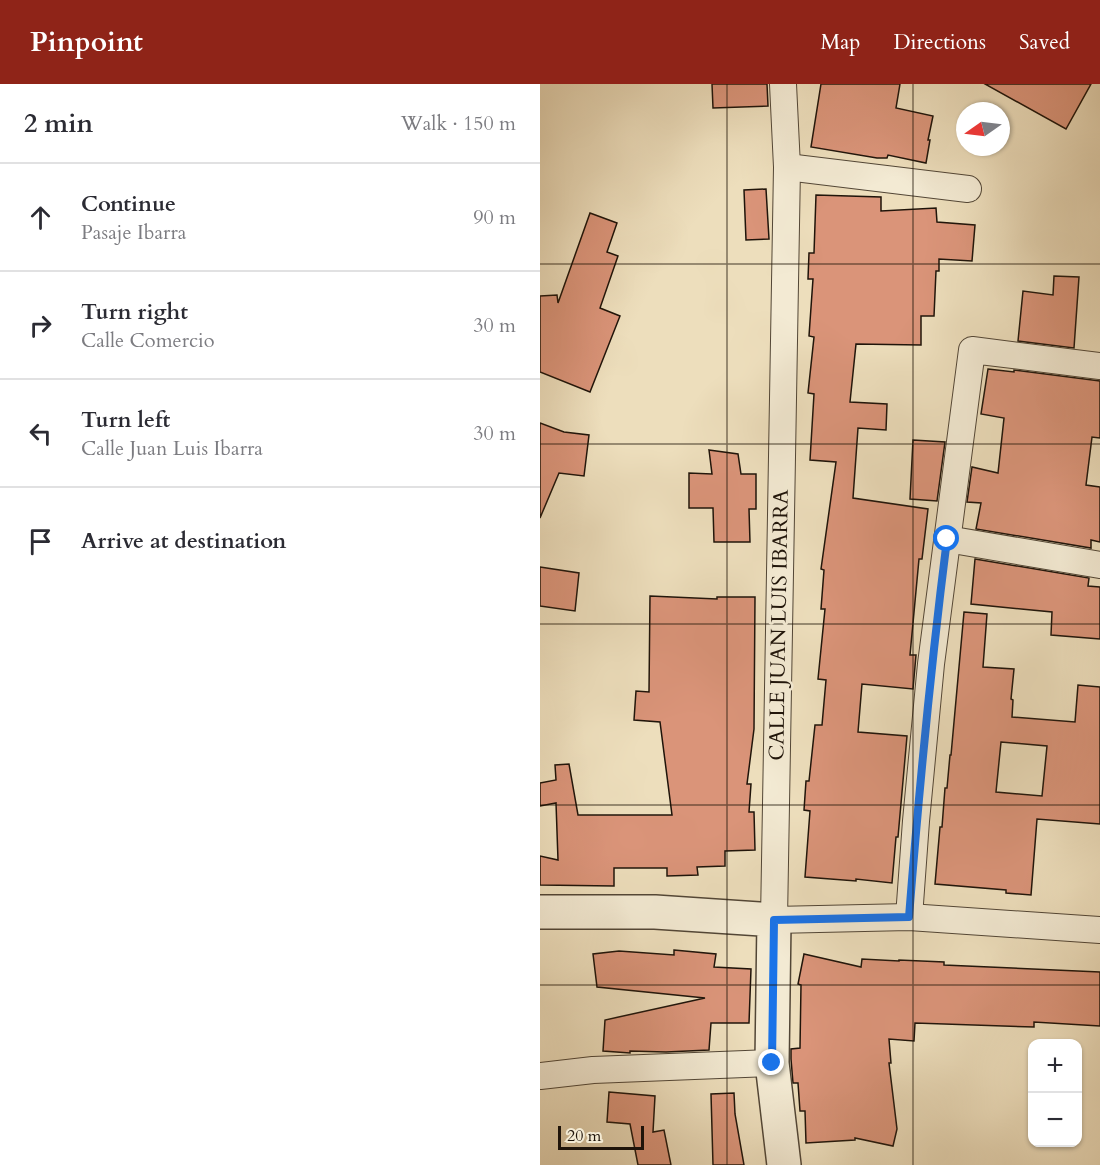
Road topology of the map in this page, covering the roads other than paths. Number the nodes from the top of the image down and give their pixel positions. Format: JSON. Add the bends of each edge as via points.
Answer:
{"nodes":[{"id":1,"x":783,"y":84,"type":"edge"},
{"id":2,"x":787,"y":167,"type":"junction"},
{"id":3,"x":968,"y":189,"type":"dead end"},
{"id":4,"x":1100,"y":366,"type":"edge"},
{"id":5,"x":947,"y":539,"type":"junction"},
{"id":6,"x":1100,"y":565,"type":"edge"},
{"id":7,"x":540,"y":912,"type":"edge"},
{"id":8,"x":909,"y":917,"type":"junction"},
{"id":9,"x":774,"y":920,"type":"junction"},
{"id":10,"x":1100,"y":930,"type":"edge"},
{"id":11,"x":772,"y":1063,"type":"junction"},
{"id":12,"x":540,"y":1076,"type":"edge"},
{"id":13,"x":784,"y":1165,"type":"edge"}],
"edges":[{"from":1,"to":2,"type":"street","name":"CALLE JUAN LUIS IBARRA"},
{"from":2,"to":3,"type":"street"},
{"from":2,"to":9,"type":"street","name":"CALLE JUAN LUIS IBARRA"},
{"from":4,"to":5,"type":"street","via":[[972,350]]},
{"from":5,"to":6,"type":"street"},
{"from":5,"to":8,"type":"street","via":[[930,675]]},
{"from":7,"to":9,"type":"street","via":[[655,912]]},
{"from":8,"to":9,"type":"street"},
{"from":8,"to":10,"type":"street"},
{"from":9,"to":11,"type":"street","name":"CALLE JUAN LUIS IBARRA"},
{"from":11,"to":12,"type":"street","via":[[593,1070]]},
{"from":11,"to":13,"type":"street","name":"CALLE JUAN LUIS IBARRA"}]}
